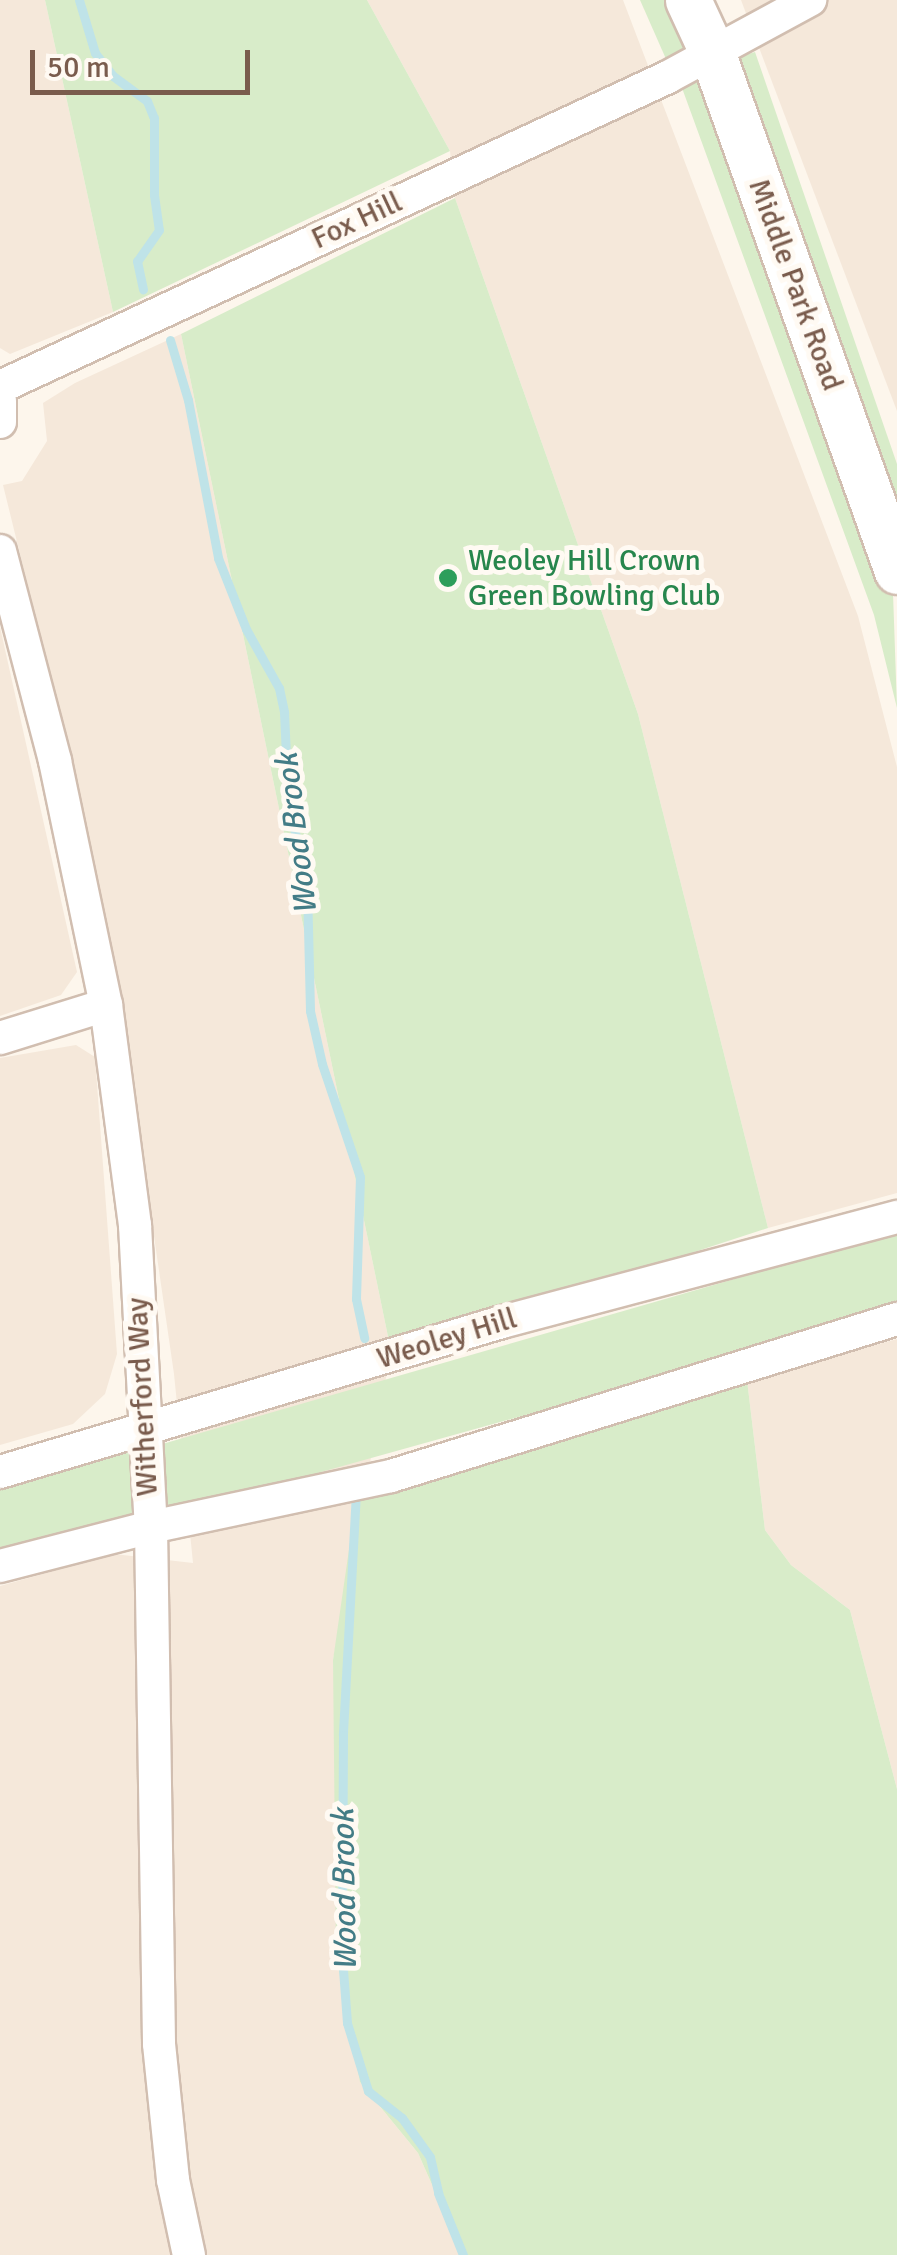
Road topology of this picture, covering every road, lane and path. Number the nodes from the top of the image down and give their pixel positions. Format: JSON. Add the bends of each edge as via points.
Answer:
{"nodes":[{"id":1,"x":688,"y":0,"type":"edge"},
{"id":2,"x":810,"y":0,"type":"edge"},
{"id":3,"x":712,"y":52,"type":"junction"},
{"id":4,"x":0,"y":387,"type":"edge"},
{"id":5,"x":0,"y":401,"type":"edge"},
{"id":6,"x":0,"y":422,"type":"edge"},
{"id":7,"x":0,"y":551,"type":"edge"},
{"id":8,"x":897,"y":571,"type":"edge"},
{"id":9,"x":106,"y":1005,"type":"junction"},
{"id":10,"x":0,"y":1038,"type":"edge"},
{"id":11,"x":897,"y":1217,"type":"edge"},
{"id":12,"x":897,"y":1319,"type":"edge"},
{"id":13,"x":144,"y":1428,"type":"junction"},
{"id":14,"x":0,"y":1472,"type":"edge"},
{"id":15,"x":151,"y":1526,"type":"junction"},
{"id":16,"x":0,"y":1566,"type":"edge"},
{"id":17,"x":188,"y":2255,"type":"edge"}],
"edges":[{"from":1,"to":3,"type":"street","name":"Middle Park Road"},
{"from":2,"to":3,"type":"street","name":"Fox Hill"},
{"from":3,"to":4,"type":"street","name":"Fox Hill"},
{"from":3,"to":8,"type":"street","name":"Middle Park Road"},
{"from":5,"to":6,"type":"street"},
{"from":7,"to":9,"type":"street","name":"Witherford Way"},
{"from":9,"to":10,"type":"street"},
{"from":9,"to":13,"type":"street","name":"Witherford Way","via":[[135,1225]]},
{"from":11,"to":13,"type":"street","name":"Weoley Hill","via":[[502,1322]]},
{"from":12,"to":15,"type":"street","via":[[392,1476]]},
{"from":13,"to":14,"type":"street","name":"Weoley Hill"},
{"from":13,"to":15,"type":"street","name":"Witherford Way"},
{"from":15,"to":16,"type":"street"},
{"from":15,"to":17,"type":"street","name":"Witherford Way","via":[[159,2044]]}]}
